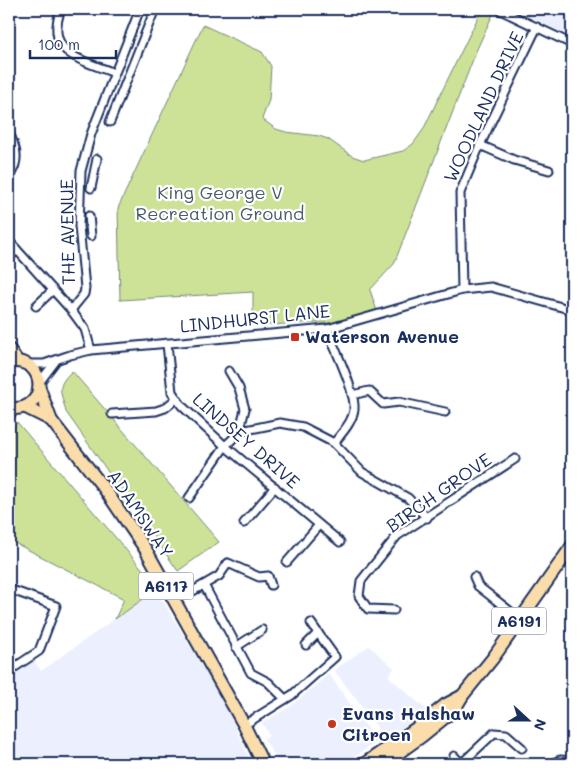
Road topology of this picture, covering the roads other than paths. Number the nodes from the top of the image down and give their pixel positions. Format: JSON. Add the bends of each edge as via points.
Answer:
{"nodes":[{"id":1,"x":61,"y":9,"type":"edge"},
{"id":2,"x":140,"y":9,"type":"edge"},
{"id":3,"x":155,"y":9,"type":"edge"},
{"id":4,"x":498,"y":9,"type":"edge"},
{"id":5,"x":537,"y":27,"type":"junction"},
{"id":6,"x":572,"y":44,"type":"edge"},
{"id":7,"x":114,"y":73,"type":"junction"},
{"id":8,"x":102,"y":106,"type":"junction"},
{"id":9,"x":114,"y":110,"type":"junction"},
{"id":10,"x":110,"y":122,"type":"dead end"},
{"id":11,"x":9,"y":134,"type":"edge"},
{"id":12,"x":480,"y":145,"type":"junction"},
{"id":13,"x":97,"y":159,"type":"dead end"},
{"id":14,"x":81,"y":170,"type":"junction"},
{"id":15,"x":549,"y":170,"type":"dead end"},
{"id":16,"x":94,"y":173,"type":"junction"},
{"id":17,"x":9,"y":176,"type":"edge"},
{"id":18,"x":91,"y":188,"type":"dead end"},
{"id":19,"x":89,"y":216,"type":"dead end"},
{"id":20,"x":90,"y":225,"type":"junction"},
{"id":21,"x":79,"y":226,"type":"junction"},
{"id":22,"x":90,"y":236,"type":"dead end"},
{"id":23,"x":9,"y":240,"type":"edge"},
{"id":24,"x":17,"y":250,"type":"junction"},
{"id":25,"x":9,"y":257,"type":"edge"},
{"id":26,"x":53,"y":290,"type":"junction"},
{"id":27,"x":462,"y":290,"type":"junction"},
{"id":28,"x":36,"y":306,"type":"dead end"},
{"id":29,"x":70,"y":310,"type":"junction"},
{"id":30,"x":572,"y":310,"type":"edge"},
{"id":31,"x":327,"y":329,"type":"junction"},
{"id":32,"x":167,"y":344,"type":"junction"},
{"id":33,"x":9,"y":349,"type":"edge"},
{"id":34,"x":91,"y":350,"type":"junction"},
{"id":35,"x":55,"y":361,"type":"junction"},
{"id":36,"x":18,"y":362,"type":"edge"},
{"id":37,"x":229,"y":371,"type":"dead end"},
{"id":38,"x":39,"y":385,"type":"junction"},
{"id":39,"x":352,"y":395,"type":"junction"},
{"id":40,"x":176,"y":399,"type":"junction"},
{"id":41,"x":15,"y":410,"type":"edge"},
{"id":42,"x":445,"y":412,"type":"dead end"},
{"id":43,"x":112,"y":414,"type":"dead end"},
{"id":44,"x":51,"y":420,"type":"junction"},
{"id":45,"x":239,"y":433,"type":"junction"},
{"id":46,"x":334,"y":443,"type":"junction"},
{"id":47,"x":224,"y":446,"type":"junction"},
{"id":48,"x":515,"y":459,"type":"dead end"},
{"id":49,"x":275,"y":487,"type":"junction"},
{"id":50,"x":189,"y":498,"type":"dead end"},
{"id":51,"x":427,"y":518,"type":"junction"},
{"id":52,"x":244,"y":523,"type":"dead end"},
{"id":53,"x":319,"y":525,"type":"junction"},
{"id":54,"x":340,"y":542,"type":"dead end"},
{"id":55,"x":572,"y":546,"type":"edge"},
{"id":56,"x":287,"y":562,"type":"dead end"},
{"id":57,"x":474,"y":577,"type":"dead end"},
{"id":58,"x":204,"y":585,"type":"junction"},
{"id":59,"x":272,"y":585,"type":"dead end"},
{"id":60,"x":9,"y":589,"type":"edge"},
{"id":61,"x":193,"y":591,"type":"dead end"},
{"id":62,"x":394,"y":610,"type":"dead end"},
{"id":63,"x":520,"y":619,"type":"junction"},
{"id":64,"x":311,"y":623,"type":"dead end"},
{"id":65,"x":262,"y":630,"type":"dead end"},
{"id":66,"x":318,"y":633,"type":"junction"},
{"id":67,"x":306,"y":645,"type":"dead end"},
{"id":68,"x":236,"y":647,"type":"junction"},
{"id":69,"x":9,"y":671,"type":"edge"},
{"id":70,"x":463,"y":695,"type":"junction"},
{"id":71,"x":285,"y":699,"type":"junction"},
{"id":72,"x":244,"y":725,"type":"junction"},
{"id":73,"x":520,"y":743,"type":"dead end"},
{"id":74,"x":454,"y":756,"type":"dead end"},
{"id":75,"x":572,"y":761,"type":"edge"},
{"id":76,"x":388,"y":763,"type":"edge"},
{"id":77,"x":263,"y":764,"type":"edge"},
{"id":78,"x":364,"y":764,"type":"edge"},
{"id":79,"x":462,"y":764,"type":"edge"},
{"id":80,"x":550,"y":764,"type":"edge"}],
"edges":[{"from":1,"to":7,"type":"street","via":[[56,35],[64,50]]},
{"from":2,"to":7,"type":"street","name":"THE AVENUE"},
{"from":3,"to":9,"type":"street"},
{"from":4,"to":5,"type":"street"},
{"from":5,"to":6,"type":"street"},
{"from":5,"to":12,"type":"street","name":"WOODLAND DRIVE"},
{"from":7,"to":8,"type":"street","name":"THE AVENUE"},
{"from":8,"to":9,"type":"street"},
{"from":8,"to":14,"type":"street","name":"THE AVENUE"},
{"from":9,"to":10,"type":"street"},
{"from":11,"to":17,"type":"street","via":[[17,153]]},
{"from":12,"to":15,"type":"street","via":[[514,160]]},
{"from":12,"to":27,"type":"street","name":"WOODLAND DRIVE","via":[[460,193]]},
{"from":13,"to":16,"type":"street"},
{"from":14,"to":16,"type":"street"},
{"from":14,"to":21,"type":"street","name":"THE AVENUE"},
{"from":16,"to":18,"type":"street"},
{"from":19,"to":20,"type":"street"},
{"from":20,"to":21,"type":"street"},
{"from":20,"to":22,"type":"street"},
{"from":21,"to":29,"type":"street","name":"THE AVENUE","via":[[85,288],[84,294]]},
{"from":23,"to":24,"type":"street"},
{"from":24,"to":25,"type":"street"},
{"from":24,"to":26,"type":"street"},
{"from":26,"to":28,"type":"street"},
{"from":26,"to":29,"type":"street"},
{"from":27,"to":30,"type":"street","name":"LINDHURST LANE","via":[[491,287]]},
{"from":27,"to":31,"type":"street","name":"LINDHURST LANE"},
{"from":29,"to":34,"type":"street","via":[[85,329]]},
{"from":31,"to":32,"type":"street","name":"LINDHURST LANE"},
{"from":31,"to":39,"type":"street"},
{"from":32,"to":34,"type":"street","name":"LINDHURST LANE"},
{"from":32,"to":40,"type":"street","name":"LINDSEY DRIVE","via":[[172,392]]},
{"from":33,"to":36,"type":"main road","number":"A6117"},
{"from":34,"to":35,"type":"street","name":"LINDHURST LANE"},
{"from":35,"to":36,"type":"street","name":"LINDHURST LANE","via":[[44,364]]},
{"from":35,"to":38,"type":"street"},
{"from":36,"to":38,"type":"main road","number":"A6117","via":[[34,370]]},
{"from":37,"to":45,"type":"street","via":[[239,388],[245,409]]},
{"from":38,"to":41,"type":"main road","number":"A6117","via":[[35,399]]},
{"from":38,"to":44,"type":"main road","name":"ADAMSWAY","number":"A6117"},
{"from":39,"to":42,"type":"street","via":[[369,391],[383,404],[400,402]]},
{"from":39,"to":46,"type":"street","via":[[354,411],[349,424]]},
{"from":40,"to":43,"type":"street","via":[[156,411]]},
{"from":40,"to":47,"type":"street","name":"LINDSEY DRIVE"},
{"from":41,"to":44,"type":"main road","name":"ADAMSWAY","number":"A6117"},
{"from":44,"to":72,"type":"main road","name":"ADAMSWAY","number":"A6117","via":[[106,491],[146,550]]},
{"from":45,"to":46,"type":"street","via":[[280,423],[290,424],[303,426]]},
{"from":45,"to":47,"type":"street"},
{"from":46,"to":51,"type":"street","via":[[362,472],[408,498]]},
{"from":47,"to":49,"type":"street","name":"LINDSEY DRIVE"},
{"from":47,"to":50,"type":"street"},
{"from":48,"to":51,"type":"street","name":"BIRCH GROVE"},
{"from":49,"to":52,"type":"street"},
{"from":49,"to":53,"type":"street","name":"LINDSEY DRIVE"},
{"from":51,"to":62,"type":"street","name":"BIRCH GROVE","via":[[397,536],[361,581],[359,596],[368,609]]},
{"from":53,"to":54,"type":"street","name":"LINDSEY DRIVE"},
{"from":53,"to":56,"type":"street"},
{"from":55,"to":63,"type":"main road","number":"A6191"},
{"from":57,"to":63,"type":"street","via":[[478,586]]},
{"from":58,"to":59,"type":"street","via":[[220,576],[228,563],[259,577],[268,576]]},
{"from":58,"to":61,"type":"street"},
{"from":58,"to":68,"type":"street"},
{"from":60,"to":69,"type":"street","via":[[56,606],[39,651]]},
{"from":63,"to":70,"type":"main road","number":"A6191"},
{"from":64,"to":66,"type":"street"},
{"from":65,"to":68,"type":"street"},
{"from":66,"to":67,"type":"street"},
{"from":66,"to":71,"type":"street","via":[[335,657]]},
{"from":68,"to":71,"type":"street","via":[[251,673],[268,682]]},
{"from":70,"to":76,"type":"main road","number":"A6191","via":[[454,710]]},
{"from":70,"to":78,"type":"main road","number":"A6191"},
{"from":71,"to":72,"type":"street"},
{"from":72,"to":77,"type":"main road","name":"ADAMSWAY","number":"A6117"},
{"from":73,"to":79,"type":"street","via":[[506,734],[494,733]]},
{"from":74,"to":79,"type":"street"},
{"from":75,"to":80,"type":"street","via":[[560,760]]}]}
